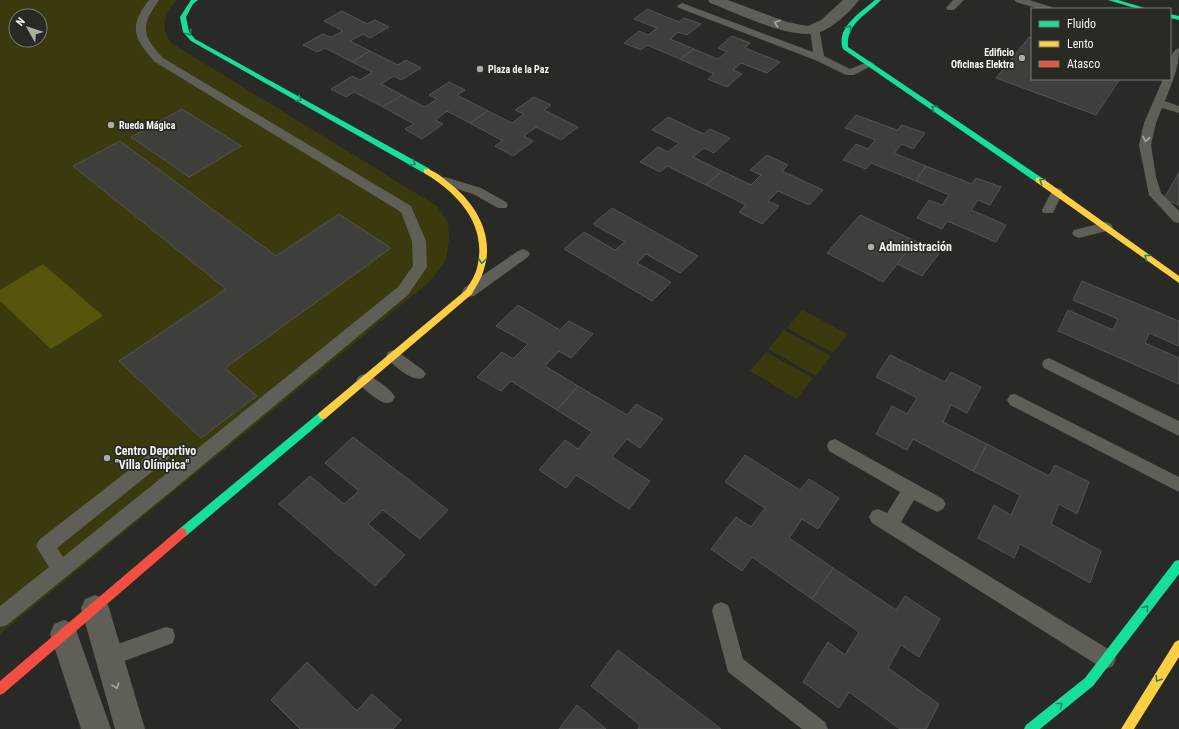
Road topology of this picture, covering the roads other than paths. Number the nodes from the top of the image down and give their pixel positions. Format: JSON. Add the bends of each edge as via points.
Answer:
{"nodes":[{"id":1,"x":154,"y":0,"type":"edge"},
{"id":2,"x":195,"y":0,"type":"edge"},
{"id":3,"x":714,"y":0,"type":"edge"},
{"id":4,"x":852,"y":0,"type":"edge"},
{"id":5,"x":878,"y":0,"type":"edge"},
{"id":6,"x":959,"y":0,"type":"edge"},
{"id":7,"x":1019,"y":0,"type":"edge"},
{"id":8,"x":1111,"y":0,"type":"edge"},
{"id":9,"x":682,"y":6,"type":"dead end"},
{"id":10,"x":952,"y":8,"type":"dead end"},
{"id":11,"x":1046,"y":8,"type":"edge"},
{"id":12,"x":1141,"y":8,"type":"edge"},
{"id":13,"x":815,"y":29,"type":"junction"},
{"id":14,"x":1179,"y":50,"type":"edge"},
{"id":15,"x":819,"y":58,"type":"junction"},
{"id":16,"x":870,"y":64,"type":"junction"},
{"id":17,"x":1171,"y":72,"type":"edge"},
{"id":18,"x":1168,"y":80,"type":"edge"},
{"id":19,"x":1160,"y":103,"type":"junction"},
{"id":20,"x":1179,"y":110,"type":"edge"},
{"id":21,"x":445,"y":181,"type":"junction"},
{"id":22,"x":1057,"y":192,"type":"junction"},
{"id":23,"x":502,"y":205,"type":"dead end"},
{"id":24,"x":1048,"y":210,"type":"dead end"},
{"id":25,"x":1179,"y":219,"type":"edge"},
{"id":26,"x":1106,"y":227,"type":"junction"},
{"id":27,"x":1078,"y":233,"type":"dead end"},
{"id":28,"x":523,"y":254,"type":"dead end"},
{"id":29,"x":1179,"y":280,"type":"edge"},
{"id":30,"x":469,"y":292,"type":"junction"},
{"id":31,"x":393,"y":356,"type":"junction"},
{"id":32,"x":1049,"y":364,"type":"dead end"},
{"id":33,"x":418,"y":374,"type":"dead end"},
{"id":34,"x":364,"y":380,"type":"junction"},
{"id":35,"x":387,"y":397,"type":"dead end"},
{"id":36,"x":1016,"y":400,"type":"dead end"},
{"id":37,"x":1179,"y":429,"type":"edge"},
{"id":38,"x":835,"y":446,"type":"dead end"},
{"id":39,"x":162,"y":454,"type":"dead end"},
{"id":40,"x":1179,"y":485,"type":"edge"},
{"id":41,"x":911,"y":489,"type":"junction"},
{"id":42,"x":937,"y":504,"type":"dead end"},
{"id":43,"x":1179,"y":566,"type":"edge"},
{"id":44,"x":61,"y":569,"type":"junction"},
{"id":45,"x":95,"y":608,"type":"junction"},
{"id":46,"x":721,"y":611,"type":"dead end"},
{"id":47,"x":0,"y":618,"type":"edge"},
{"id":48,"x":64,"y":634,"type":"junction"},
{"id":49,"x":166,"y":636,"type":"dead end"},
{"id":50,"x":1179,"y":646,"type":"edge"},
{"id":51,"x":108,"y":657,"type":"junction"},
{"id":52,"x":1106,"y":659,"type":"junction"},
{"id":53,"x":0,"y":689,"type":"edge"},
{"id":54,"x":96,"y":729,"type":"edge"},
{"id":55,"x":130,"y":729,"type":"edge"},
{"id":56,"x":818,"y":729,"type":"edge"},
{"id":57,"x":1030,"y":729,"type":"edge"},
{"id":58,"x":1126,"y":729,"type":"edge"}],
"edges":[{"from":1,"to":44,"type":"lane","via":[[145,10],[140,31],[145,46],[159,60],[406,209],[419,241],[420,268],[403,290]]},
{"from":2,"to":21,"type":"street","one_way":true,"via":[[183,17],[186,32],[193,40]]},
{"from":13,"to":3,"type":"street","one_way":true,"via":[[796,30]]},
{"from":4,"to":13,"type":"street"},
{"from":16,"to":5,"type":"street","one_way":true,"via":[[845,48],[843,43],[846,30]]},
{"from":6,"to":10,"type":"lane"},
{"from":7,"to":11,"type":"lane"},
{"from":8,"to":12,"type":"street"},
{"from":9,"to":15,"type":"lane"},
{"from":13,"to":15,"type":"lane"},
{"from":14,"to":17,"type":"lane"},
{"from":15,"to":16,"type":"lane","via":[[850,73]]},
{"from":22,"to":16,"type":"street","one_way":true},
{"from":18,"to":19,"type":"lane"},
{"from":19,"to":20,"type":"lane"},
{"from":19,"to":25,"type":"lane","one_way":true,"via":[[1150,123],[1145,146],[1150,177],[1156,195]]},
{"from":21,"to":23,"type":"lane","via":[[477,191]]},
{"from":21,"to":30,"type":"street","one_way":true,"via":[[467,202],[484,244],[481,268]]},
{"from":22,"to":24,"type":"lane"},
{"from":22,"to":26,"type":"street"},
{"from":26,"to":27,"type":"lane"},
{"from":29,"to":26,"type":"street","one_way":true},
{"from":28,"to":30,"type":"lane"},
{"from":30,"to":31,"type":"street"},
{"from":31,"to":33,"type":"lane"},
{"from":31,"to":34,"type":"street"},
{"from":32,"to":37,"type":"lane"},
{"from":34,"to":35,"type":"lane"},
{"from":34,"to":45,"type":"street"},
{"from":36,"to":40,"type":"lane"},
{"from":38,"to":41,"type":"lane"},
{"from":39,"to":44,"type":"lane","via":[[45,546]]},
{"from":41,"to":42,"type":"lane"},
{"from":41,"to":52,"type":"lane","via":[[884,521]]},
{"from":52,"to":43,"type":"street","one_way":true},
{"from":44,"to":47,"type":"lane"},
{"from":45,"to":48,"type":"street"},
{"from":45,"to":51,"type":"street"},
{"from":46,"to":56,"type":"lane","via":[[735,665]]},
{"from":48,"to":53,"type":"street"},
{"from":48,"to":54,"type":"street"},
{"from":49,"to":51,"type":"lane"},
{"from":50,"to":58,"type":"street","one_way":true},
{"from":51,"to":55,"type":"street","one_way":true},
{"from":57,"to":52,"type":"street","one_way":true,"via":[[1089,682]]}]}
